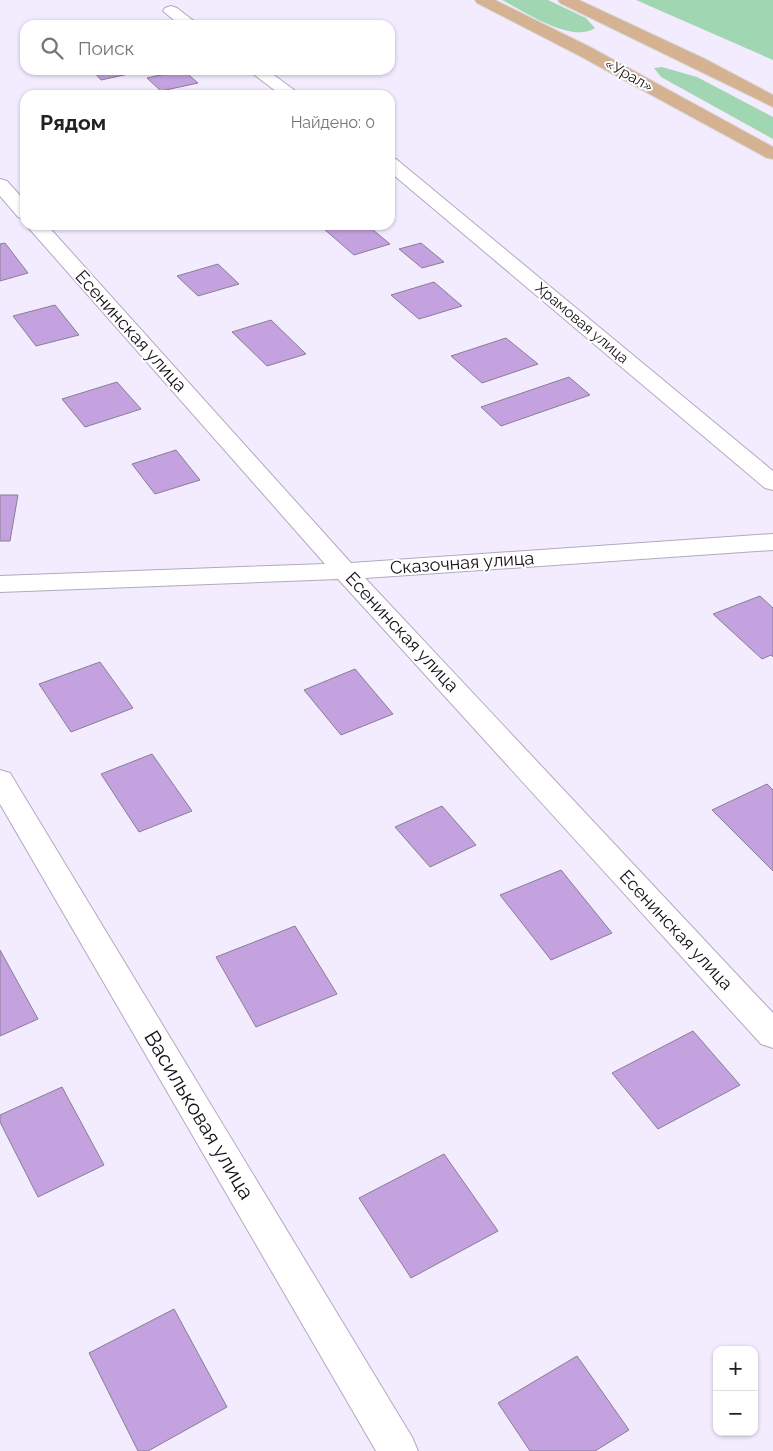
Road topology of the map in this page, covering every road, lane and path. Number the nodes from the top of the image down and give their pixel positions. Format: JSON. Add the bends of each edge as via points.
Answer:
{"nodes":[{"id":1,"x":483,"y":0,"type":"edge"},
{"id":2,"x":566,"y":0,"type":"edge"},
{"id":3,"x":171,"y":11,"type":"dead end"},
{"id":4,"x":184,"y":20,"type":"edge"},
{"id":5,"x":592,"y":40,"type":"junction"},
{"id":6,"x":263,"y":75,"type":"edge"},
{"id":7,"x":285,"y":90,"type":"edge"},
{"id":8,"x":773,"y":102,"type":"edge"},
{"id":9,"x":773,"y":113,"type":"edge"},
{"id":10,"x":773,"y":154,"type":"edge"},
{"id":11,"x":395,"y":167,"type":"edge"},
{"id":12,"x":0,"y":185,"type":"edge"},
{"id":13,"x":20,"y":207,"type":"edge"},
{"id":14,"x":40,"y":230,"type":"edge"},
{"id":15,"x":773,"y":483,"type":"edge"},
{"id":16,"x":773,"y":542,"type":"edge"},
{"id":17,"x":345,"y":571,"type":"junction"},
{"id":18,"x":0,"y":584,"type":"edge"},
{"id":19,"x":0,"y":780,"type":"edge"},
{"id":20,"x":773,"y":1035,"type":"edge"},
{"id":21,"x":398,"y":1451,"type":"edge"}],
"edges":[{"from":1,"to":5,"type":"main road","name":"«Урал»"},
{"from":2,"to":8,"type":"main road"},
{"from":3,"to":4,"type":"street"},
{"from":5,"to":9,"type":"main road","via":[[616,36],[638,44]]},
{"from":5,"to":10,"type":"main road","name":"«Урал»"},
{"from":6,"to":7,"type":"street"},
{"from":11,"to":15,"type":"street","name":"Храмовая улица"},
{"from":12,"to":13,"type":"street"},
{"from":14,"to":17,"type":"street","name":"Есенинская улица"},
{"from":16,"to":17,"type":"street","name":"Сказочная улица"},
{"from":17,"to":18,"type":"street","name":"Сказочная улица"},
{"from":17,"to":20,"type":"street","name":"Есенинская улица"},
{"from":19,"to":21,"type":"street","name":"Васильковая улица"}]}
